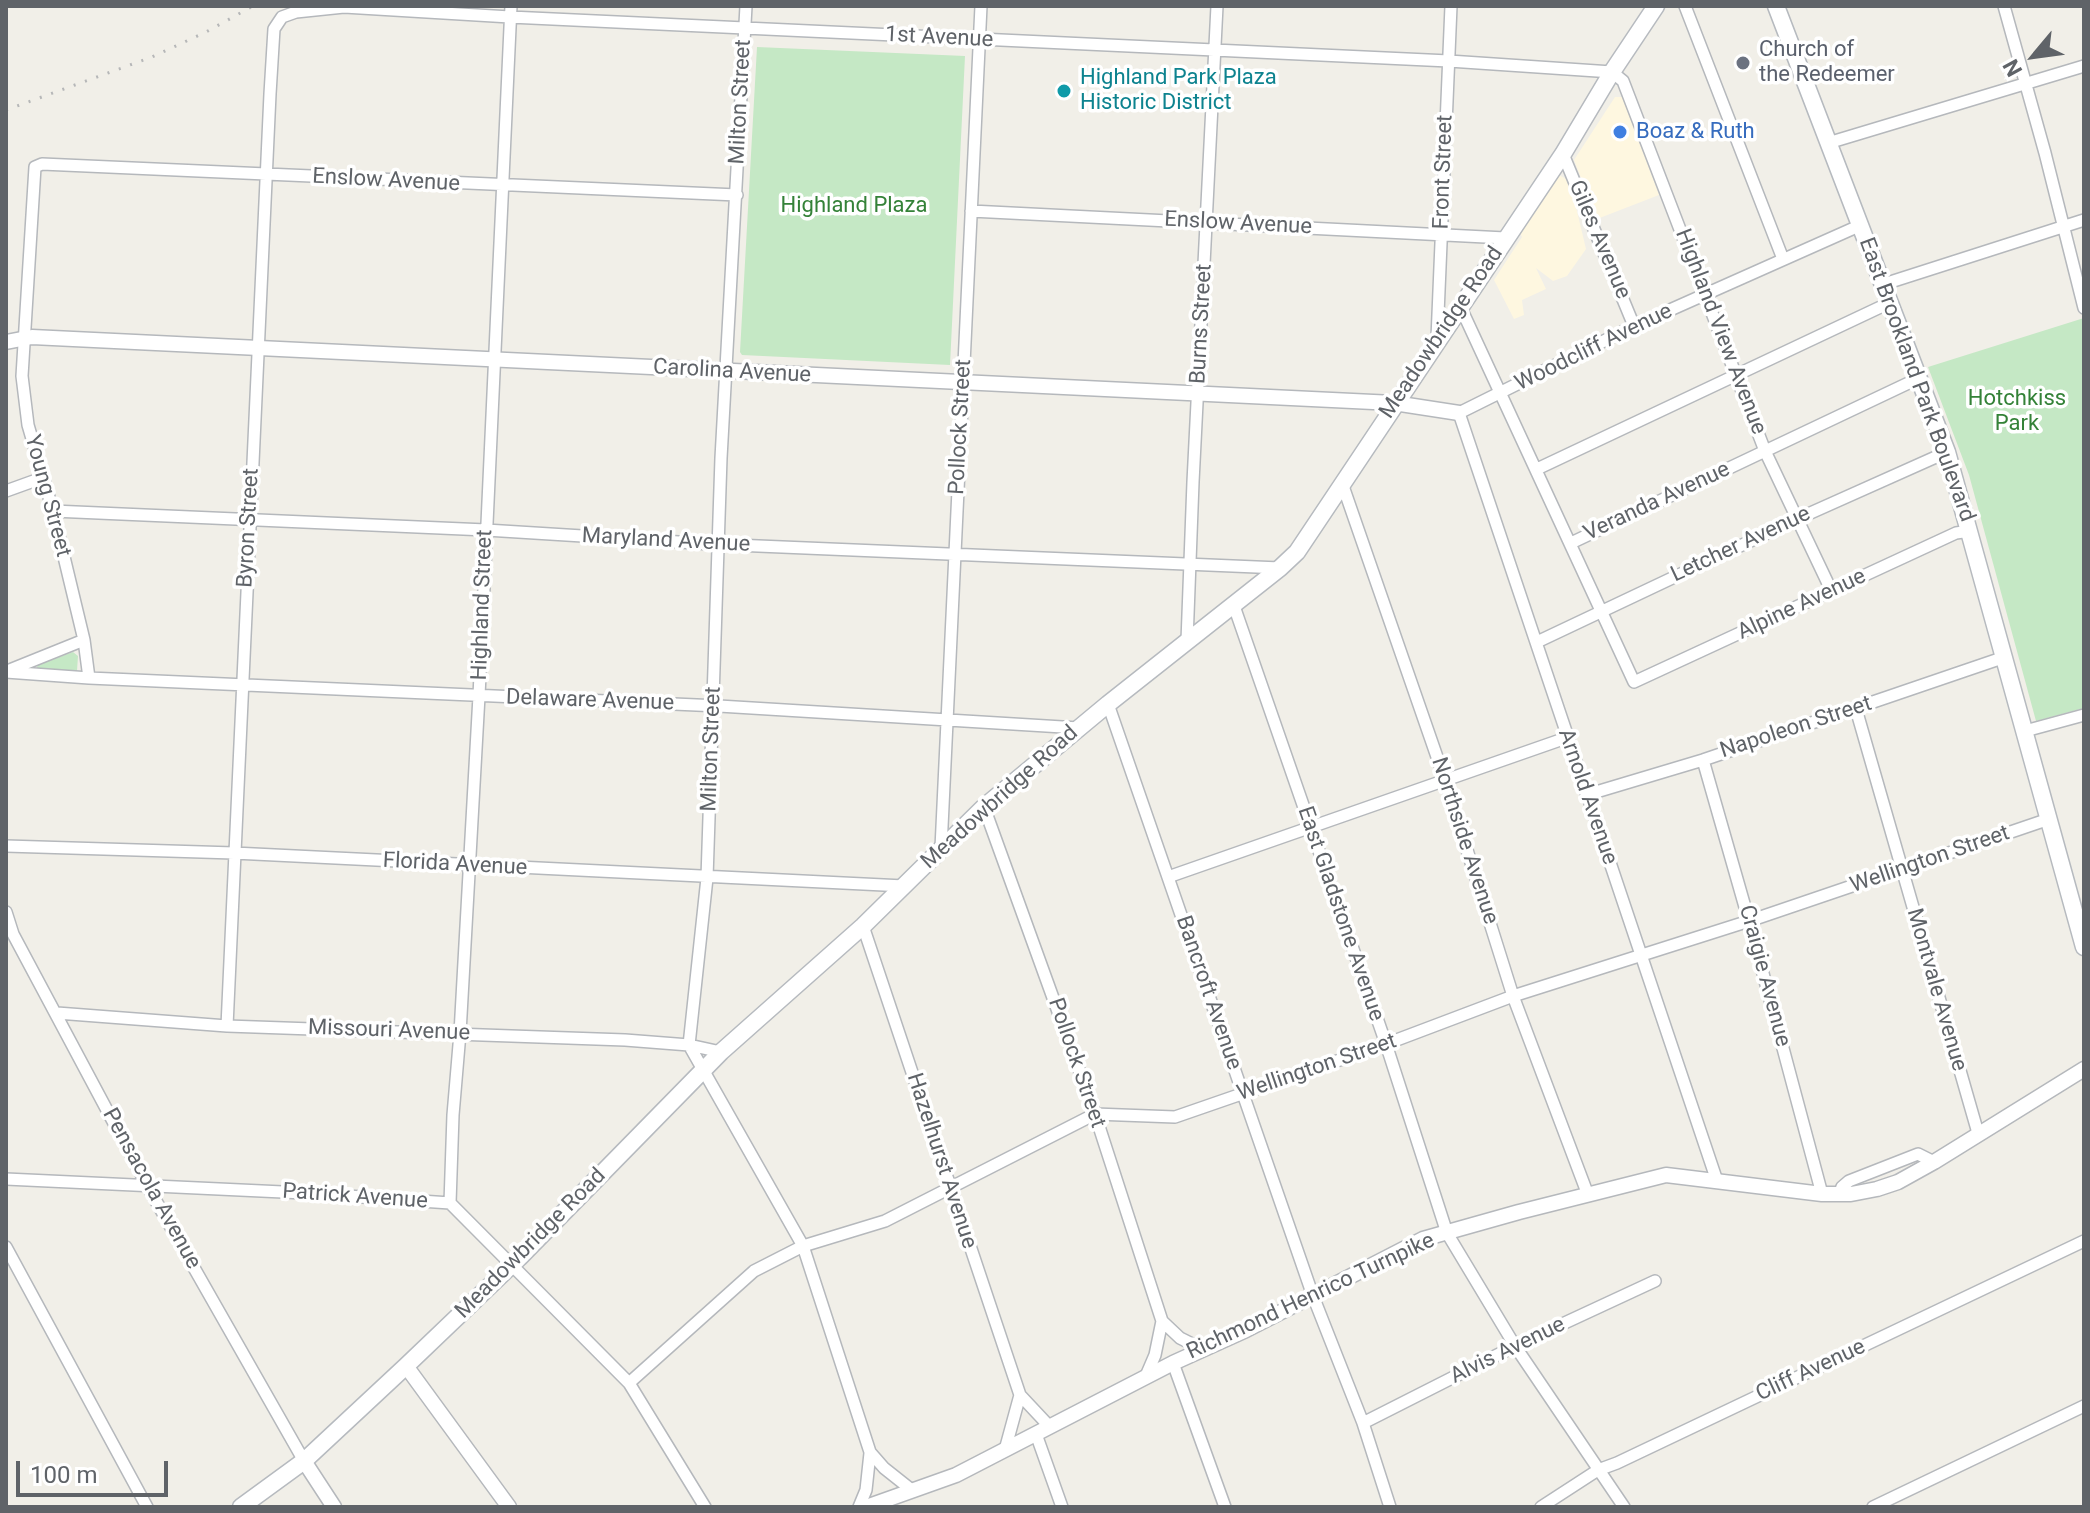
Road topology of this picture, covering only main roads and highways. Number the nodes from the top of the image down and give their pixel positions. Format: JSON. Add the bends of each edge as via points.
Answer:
{"nodes":[{"id":1,"x":1656,"y":6,"type":"edge"},
{"id":2,"x":1776,"y":6,"type":"edge"},
{"id":3,"x":2079,"y":907,"type":"edge"},
{"id":4,"x":2084,"y":947,"type":"edge"},
{"id":5,"x":241,"y":1507,"type":"edge"}],
"edges":[{"from":1,"to":5,"type":"main road","name":"Meadowbridge Road","via":[[1297,552],[984,807],[863,926],[721,1052],[406,1366],[304,1461]]},
{"from":2,"to":3,"type":"main road","name":"East Brookland Park Boulevard","via":[[1947,452],[2049,819]]},
{"from":3,"to":4,"type":"main road","name":"East Brookland Park Boulevard"}]}
